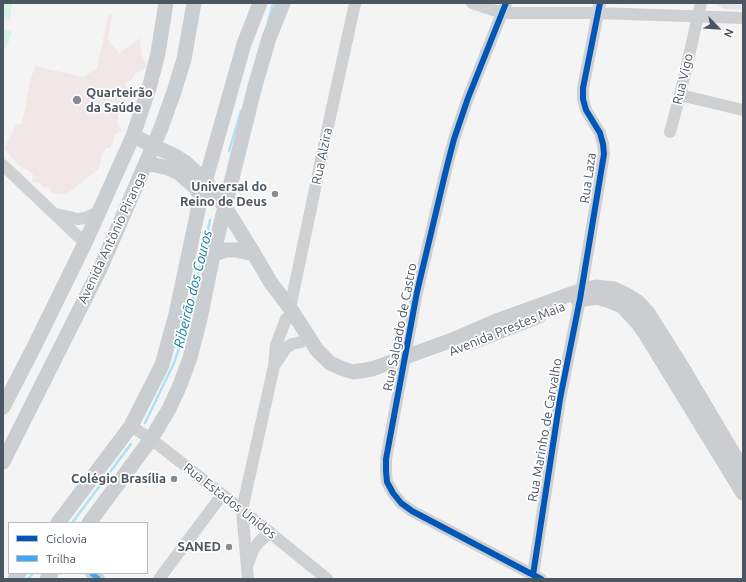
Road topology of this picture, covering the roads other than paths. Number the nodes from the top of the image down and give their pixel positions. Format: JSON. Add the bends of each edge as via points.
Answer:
{"nodes":[{"id":1,"x":166,"y":3,"type":"edge"},
{"id":2,"x":194,"y":3,"type":"edge"},
{"id":3,"x":260,"y":3,"type":"edge"},
{"id":4,"x":283,"y":3,"type":"edge"},
{"id":5,"x":355,"y":3,"type":"edge"},
{"id":6,"x":472,"y":3,"type":"edge"},
{"id":7,"x":701,"y":3,"type":"edge"},
{"id":8,"x":504,"y":8,"type":"edge"},
{"id":9,"x":599,"y":8,"type":"edge"},
{"id":10,"x":697,"y":17,"type":"junction"},
{"id":11,"x":743,"y":18,"type":"edge"},
{"id":12,"x":680,"y":96,"type":"junction"},
{"id":13,"x":743,"y":110,"type":"edge"},
{"id":14,"x":670,"y":132,"type":"dead end"},
{"id":15,"x":133,"y":136,"type":"junction"},
{"id":16,"x":154,"y":145,"type":"junction"},
{"id":17,"x":146,"y":163,"type":"junction"},
{"id":18,"x":3,"y":165,"type":"edge"},
{"id":19,"x":205,"y":181,"type":"junction"},
{"id":20,"x":199,"y":204,"type":"junction"},
{"id":21,"x":225,"y":208,"type":"junction"},
{"id":22,"x":99,"y":212,"type":"junction"},
{"id":23,"x":55,"y":213,"type":"junction"},
{"id":24,"x":85,"y":243,"type":"junction"},
{"id":25,"x":254,"y":254,"type":"junction"},
{"id":26,"x":213,"y":255,"type":"junction"},
{"id":27,"x":581,"y":295,"type":"junction"},
{"id":28,"x":84,"y":302,"type":"junction"},
{"id":29,"x":292,"y":316,"type":"junction"},
{"id":30,"x":302,"y":342,"type":"junction"},
{"id":31,"x":404,"y":363,"type":"junction"},
{"id":32,"x":274,"y":366,"type":"junction"},
{"id":33,"x":3,"y":407,"type":"edge"},
{"id":34,"x":131,"y":426,"type":"junction"},
{"id":35,"x":151,"y":439,"type":"junction"},
{"id":36,"x":3,"y":462,"type":"edge"},
{"id":37,"x":743,"y":470,"type":"edge"},
{"id":38,"x":743,"y":493,"type":"edge"},
{"id":39,"x":222,"y":495,"type":"junction"},
{"id":40,"x":242,"y":510,"type":"junction"},
{"id":41,"x":59,"y":522,"type":"edge"},
{"id":42,"x":90,"y":522,"type":"edge"},
{"id":43,"x":270,"y":532,"type":"junction"},
{"id":44,"x":248,"y":565,"type":"junction"},
{"id":45,"x":537,"y":577,"type":"edge"},
{"id":46,"x":160,"y":579,"type":"edge"},
{"id":47,"x":248,"y":579,"type":"edge"},
{"id":48,"x":327,"y":579,"type":"edge"}],
"edges":[{"from":1,"to":15,"type":"main road","name":"Avenida Antônio Piranga","via":[[158,53]]},
{"from":2,"to":16,"type":"main road","name":"Avenida Antônio Piranga","via":[[184,59]]},
{"from":3,"to":19,"type":"main road","via":[[244,44]]},
{"from":4,"to":21,"type":"main road","via":[[269,38],[255,86]]},
{"from":5,"to":29,"type":"street","name":"Rua Alzira","via":[[328,122]]},
{"from":6,"to":8,"type":"street"},
{"from":7,"to":10,"type":"street","name":"Rua Vigo"},
{"from":8,"to":9,"type":"street"},
{"from":8,"to":31,"type":"street","name":"Rua Salgado de Castro","via":[[454,139],[417,292]]},
{"from":9,"to":10,"type":"street"},
{"from":9,"to":27,"type":"street","name":"Rua Laza","via":[[583,99],[586,110],[600,133],[604,154]]},
{"from":10,"to":11,"type":"street"},
{"from":10,"to":12,"type":"street","name":"Rua Vigo"},
{"from":12,"to":13,"type":"street"},
{"from":12,"to":14,"type":"street","name":"Rua Vigo"},
{"from":15,"to":16,"type":"main road","name":"Avenida Prestes Maia"},
{"from":15,"to":22,"type":"main road","name":"Avenida Antônio Piranga"},
{"from":16,"to":17,"type":"main road","name":"Avenida Antônio Piranga"},
{"from":16,"to":19,"type":"main road","name":"Avenida Prestes Maia","via":[[186,163]]},
{"from":17,"to":20,"type":"main road","via":[[179,173],[195,187]]},
{"from":17,"to":28,"type":"main road","name":"Avenida Antônio Piranga"},
{"from":18,"to":23,"type":"street"},
{"from":19,"to":20,"type":"main road"},
{"from":19,"to":21,"type":"main road","name":"Avenida Prestes Maia"},
{"from":20,"to":21,"type":"main road","via":[[205,207]]},
{"from":20,"to":34,"type":"main road","via":[[166,351],[158,373]]},
{"from":21,"to":25,"type":"main road","name":"Avenida Prestes Maia"},
{"from":21,"to":26,"type":"main road"},
{"from":22,"to":23,"type":"street","via":[[78,219]]},
{"from":22,"to":24,"type":"main road","name":"Avenida Antônio Piranga"},
{"from":23,"to":24,"type":"street"},
{"from":24,"to":28,"type":"main road","via":[[93,251],[96,262]]},
{"from":24,"to":33,"type":"main road","name":"Avenida Antônio Piranga"},
{"from":25,"to":26,"type":"main road","via":[[225,250]]},
{"from":25,"to":29,"type":"main road","name":"Avenida Prestes Maia","via":[[271,284],[273,297]]},
{"from":26,"to":35,"type":"main road","via":[[190,358],[172,403]]},
{"from":27,"to":31,"type":"main road","name":"Avenida Prestes Maia","via":[[465,346]]},
{"from":27,"to":37,"type":"main road","name":"Avenida Prestes Maia","via":[[596,287],[614,289],[638,302],[648,312]]},
{"from":27,"to":38,"type":"main road","name":"Avenida Prestes Maia","via":[[597,297],[622,306],[638,322]]},
{"from":27,"to":45,"type":"street","name":"Rua Marinho de Carvalho","via":[[560,400]]},
{"from":28,"to":36,"type":"main road","name":"Avenida Antônio Piranga"},
{"from":29,"to":30,"type":"main road","name":"Avenida Prestes Maia"},
{"from":29,"to":31,"type":"main road","name":"Avenida Prestes Maia","via":[[324,358],[341,368],[362,372]]},
{"from":29,"to":32,"type":"street","name":"Rua Alzira","via":[[276,345]]},
{"from":30,"to":31,"type":"main road","name":"Avenida Prestes Maia","via":[[321,368],[334,376],[356,382],[367,381]]},
{"from":30,"to":32,"type":"street","name":"Rua Alzira","via":[[286,348]]},
{"from":31,"to":45,"type":"street","name":"Rua Salgado de Castro","via":[[386,459],[387,482],[393,493],[412,511]]},
{"from":32,"to":40,"type":"street","name":"Rua Alzira"},
{"from":34,"to":35,"type":"street","name":"Rua Estados Unidos"},
{"from":34,"to":41,"type":"main road"},
{"from":35,"to":39,"type":"street","name":"Rua Estados Unidos"},
{"from":35,"to":42,"type":"main road"},
{"from":39,"to":40,"type":"street","name":"Rua Estados Unidos"},
{"from":39,"to":46,"type":"street"},
{"from":40,"to":43,"type":"street","name":"Rua Estados Unidos"},
{"from":40,"to":44,"type":"street","name":"Rua Alzira"},
{"from":43,"to":44,"type":"street","via":[[253,550]]},
{"from":43,"to":48,"type":"street","name":"Rua Estados Unidos"},
{"from":44,"to":47,"type":"street","name":"Rua Alzira"}]}
